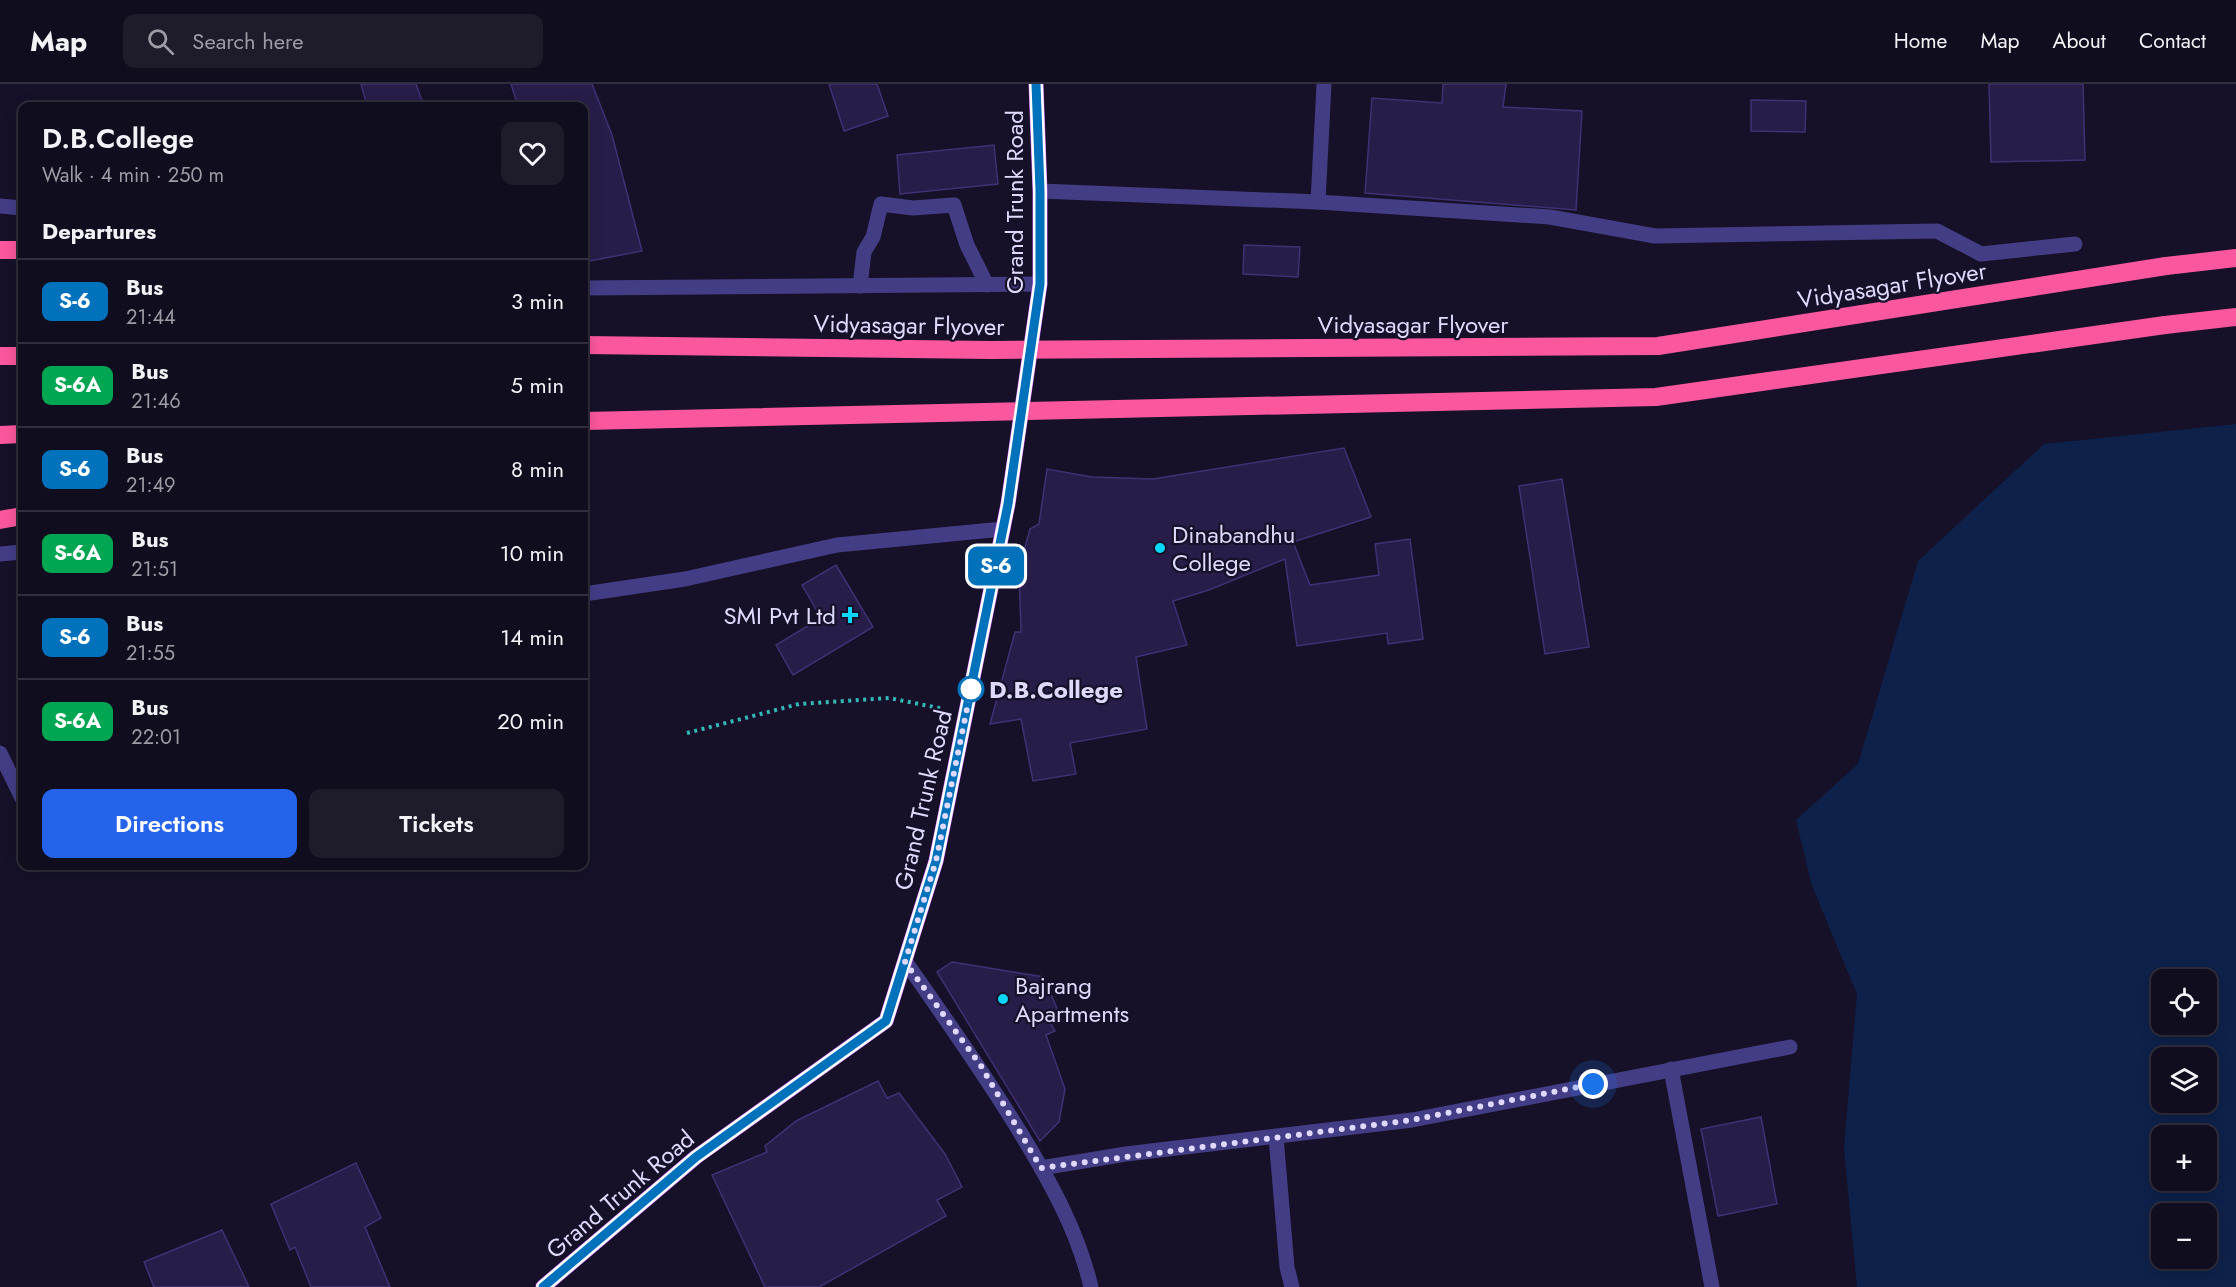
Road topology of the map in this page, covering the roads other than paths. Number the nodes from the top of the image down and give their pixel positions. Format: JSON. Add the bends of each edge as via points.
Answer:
{"nodes":[{"id":1,"x":1036,"y":84,"type":"edge"},
{"id":2,"x":1324,"y":84,"type":"edge"},
{"id":3,"x":1040,"y":190,"type":"junction"},
{"id":4,"x":1318,"y":202,"type":"junction"},
{"id":5,"x":0,"y":206,"type":"edge"},
{"id":6,"x":18,"y":208,"type":"edge"},
{"id":7,"x":2075,"y":244,"type":"dead end"},
{"id":8,"x":0,"y":250,"type":"edge"},
{"id":9,"x":18,"y":250,"type":"edge"},
{"id":10,"x":2236,"y":258,"type":"edge"},
{"id":11,"x":1040,"y":284,"type":"junction"},
{"id":12,"x":987,"y":285,"type":"junction"},
{"id":13,"x":860,"y":286,"type":"junction"},
{"id":14,"x":588,"y":288,"type":"edge"},
{"id":15,"x":2236,"y":317,"type":"edge"},
{"id":16,"x":588,"y":345,"type":"edge"},
{"id":17,"x":0,"y":356,"type":"edge"},
{"id":18,"x":18,"y":356,"type":"edge"},
{"id":19,"x":588,"y":421,"type":"edge"},
{"id":20,"x":18,"y":434,"type":"edge"},
{"id":21,"x":0,"y":435,"type":"edge"},
{"id":22,"x":18,"y":517,"type":"edge"},
{"id":23,"x":0,"y":520,"type":"edge"},
{"id":24,"x":1003,"y":529,"type":"junction"},
{"id":25,"x":18,"y":552,"type":"edge"},
{"id":26,"x":0,"y":554,"type":"edge"},
{"id":27,"x":588,"y":593,"type":"edge"},
{"id":28,"x":0,"y":753,"type":"edge"},
{"id":29,"x":18,"y":790,"type":"edge"},
{"id":30,"x":905,"y":962,"type":"junction"},
{"id":31,"x":1790,"y":1047,"type":"dead end"},
{"id":32,"x":1671,"y":1069,"type":"junction"},
{"id":33,"x":1276,"y":1137,"type":"junction"},
{"id":34,"x":1041,"y":1168,"type":"junction"},
{"id":35,"x":543,"y":1287,"type":"edge"},
{"id":36,"x":1091,"y":1287,"type":"edge"},
{"id":37,"x":1292,"y":1287,"type":"edge"},
{"id":38,"x":1712,"y":1287,"type":"edge"}],
"edges":[{"from":1,"to":3,"type":"main road","name":"Grand Trunk Road"},
{"from":2,"to":4,"type":"street"},
{"from":3,"to":4,"type":"street"},
{"from":3,"to":11,"type":"main road","name":"Grand Trunk Road"},
{"from":4,"to":7,"type":"street","via":[[1550,217],[1655,236],[1937,231],[1981,254]]},
{"from":5,"to":6,"type":"street"},
{"from":8,"to":9,"type":"highway"},
{"from":10,"to":16,"type":"highway","name":"Vidyasagar Flyover","bridge":true,"via":[[1658,346],[992,351]]},
{"from":11,"to":12,"type":"street"},
{"from":11,"to":24,"type":"main road","name":"Grand Trunk Road"},
{"from":12,"to":13,"type":"street"},
{"from":12,"to":13,"type":"street","via":[[967,245],[954,205],[913,208],[881,204],[873,237],[864,252]]},
{"from":13,"to":14,"type":"street"},
{"from":15,"to":19,"type":"highway","bridge":true,"via":[[1656,397]]},
{"from":17,"to":18,"type":"highway"},
{"from":20,"to":21,"type":"highway"},
{"from":22,"to":23,"type":"highway"},
{"from":24,"to":27,"type":"street","via":[[837,545],[685,579]]},
{"from":24,"to":30,"type":"main road","name":"Grand Trunk Road","via":[[936,861]]},
{"from":25,"to":26,"type":"street"},
{"from":28,"to":29,"type":"street"},
{"from":30,"to":34,"type":"street","via":[[981,1066]]},
{"from":30,"to":35,"type":"main road","name":"Grand Trunk Road","via":[[886,1021],[696,1157]]},
{"from":31,"to":32,"type":"street"},
{"from":32,"to":33,"type":"street","via":[[1412,1120]]},
{"from":32,"to":38,"type":"street"},
{"from":33,"to":34,"type":"street"},
{"from":33,"to":37,"type":"street"},
{"from":34,"to":36,"type":"street","via":[[1060,1198]]}]}
